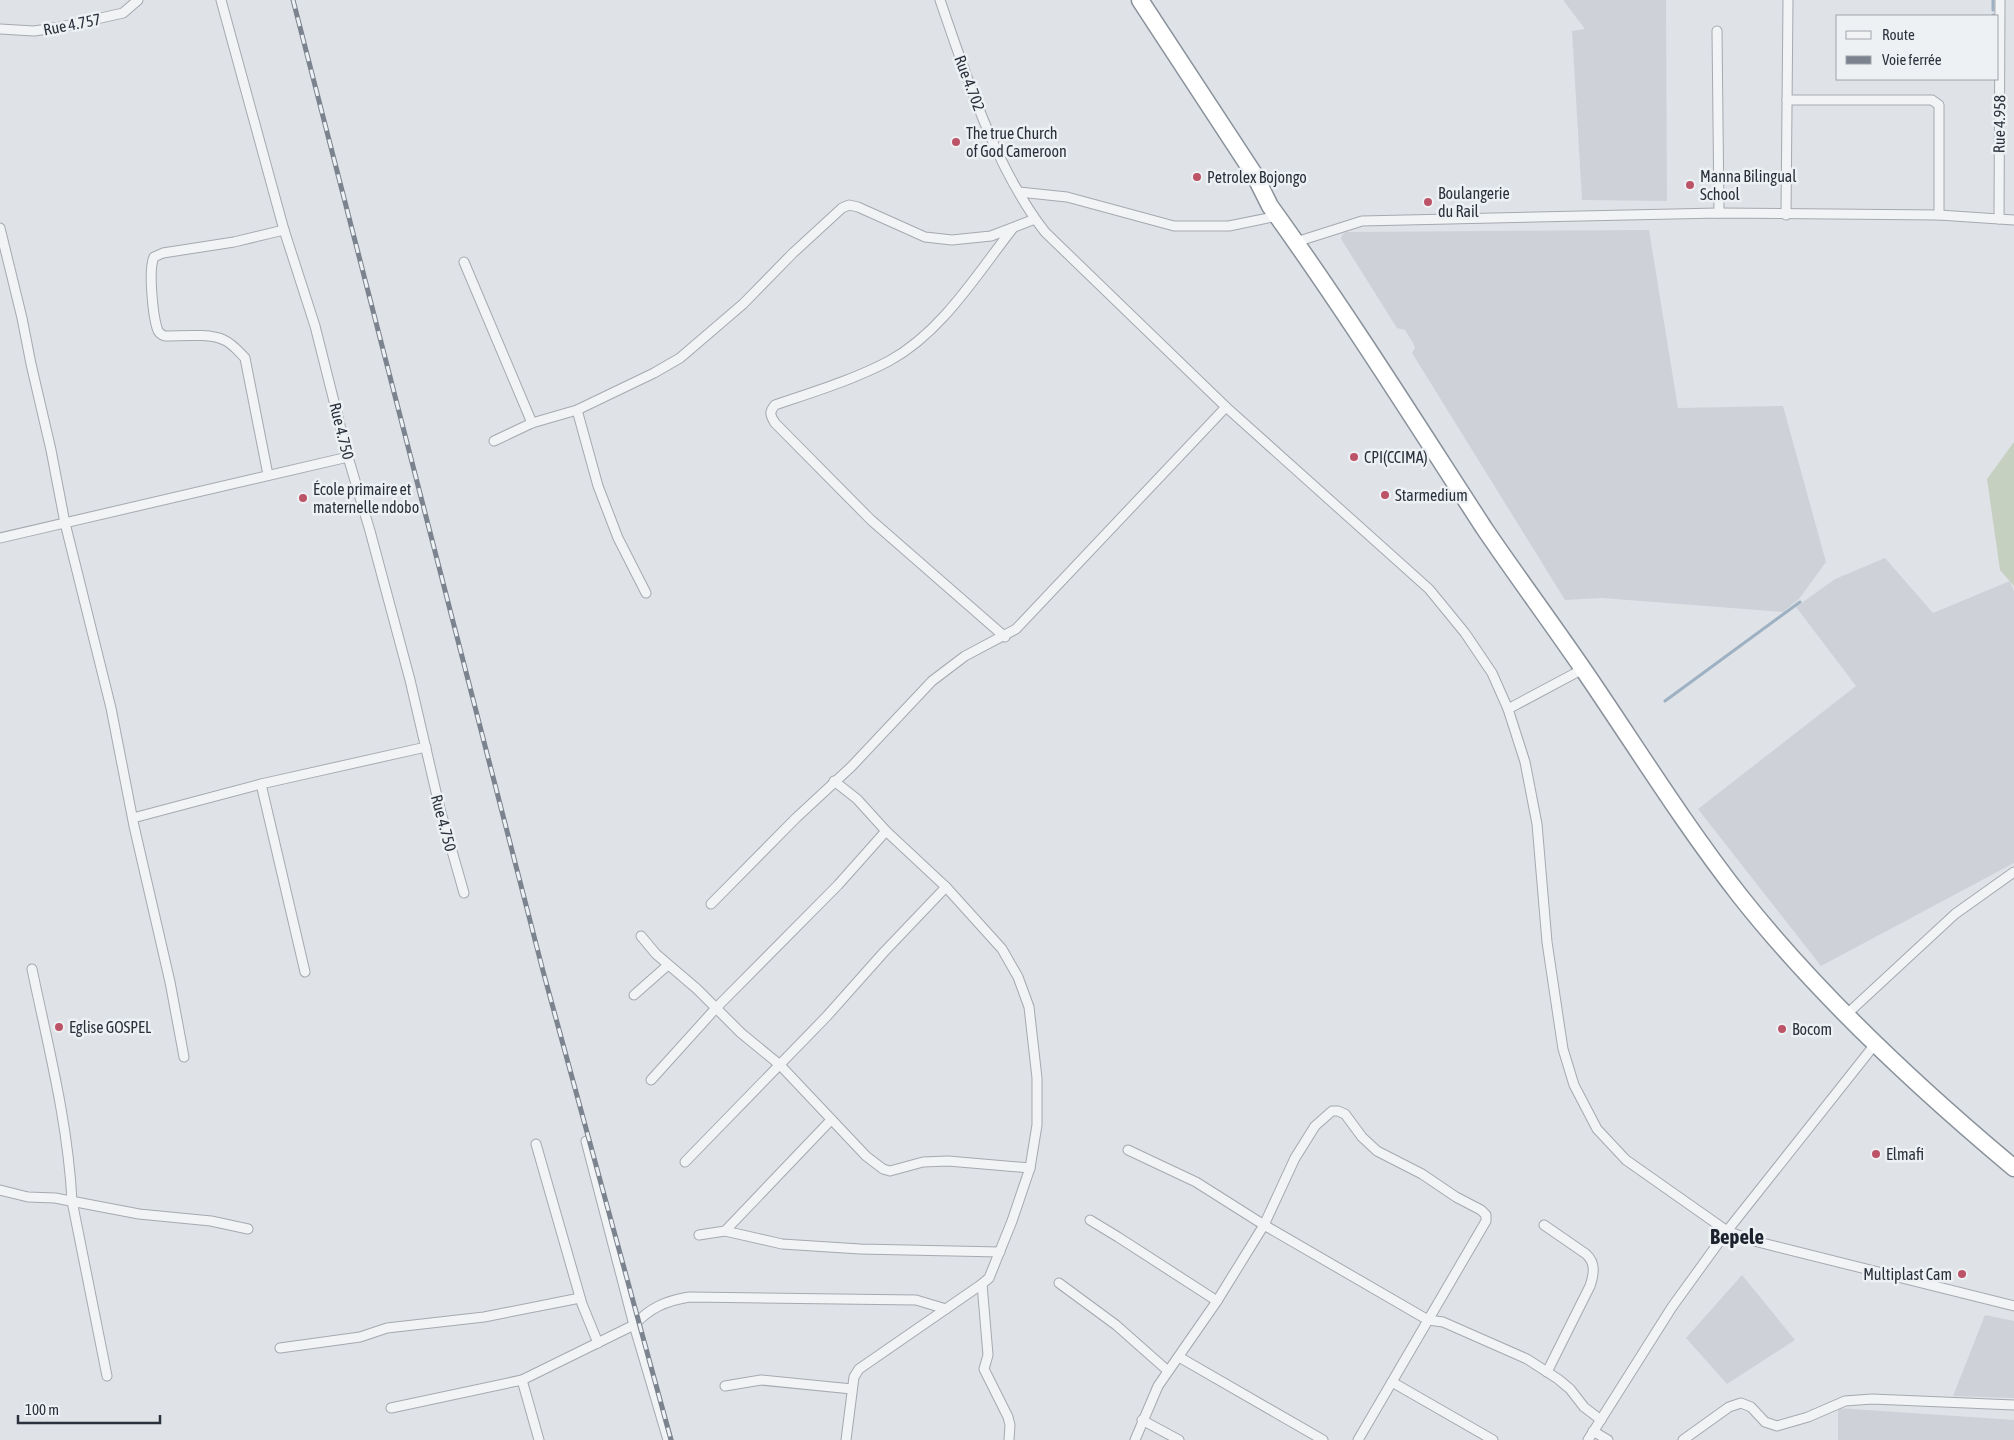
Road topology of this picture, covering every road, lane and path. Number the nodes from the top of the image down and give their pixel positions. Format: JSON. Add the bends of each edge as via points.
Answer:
{"nodes":[{"id":1,"x":138,"y":0,"type":"edge"},
{"id":2,"x":220,"y":0,"type":"edge"},
{"id":3,"x":940,"y":0,"type":"edge"},
{"id":4,"x":1129,"y":0,"type":"edge"},
{"id":5,"x":1140,"y":0,"type":"edge"},
{"id":6,"x":1788,"y":0,"type":"edge"},
{"id":7,"x":2000,"y":0,"type":"edge"},
{"id":8,"x":0,"y":29,"type":"edge"},
{"id":9,"x":1717,"y":31,"type":"dead end"},
{"id":10,"x":1787,"y":100,"type":"junction"},
{"id":11,"x":1019,"y":192,"type":"junction"},
{"id":12,"x":1274,"y":211,"type":"junction"},
{"id":13,"x":1719,"y":213,"type":"junction"},
{"id":14,"x":1786,"y":215,"type":"junction"},
{"id":15,"x":1939,"y":215,"type":"junction"},
{"id":16,"x":1998,"y":218,"type":"junction"},
{"id":17,"x":1035,"y":219,"type":"junction"},
{"id":18,"x":2014,"y":220,"type":"edge"},
{"id":19,"x":0,"y":228,"type":"edge"},
{"id":20,"x":1013,"y":228,"type":"junction"},
{"id":21,"x":284,"y":230,"type":"junction"},
{"id":22,"x":1296,"y":242,"type":"junction"},
{"id":23,"x":464,"y":262,"type":"dead end"},
{"id":24,"x":1226,"y":407,"type":"junction"},
{"id":25,"x":577,"y":410,"type":"junction"},
{"id":26,"x":532,"y":423,"type":"junction"},
{"id":27,"x":494,"y":441,"type":"dead end"},
{"id":28,"x":348,"y":457,"type":"junction"},
{"id":29,"x":268,"y":475,"type":"junction"},
{"id":30,"x":65,"y":523,"type":"junction"},
{"id":31,"x":0,"y":538,"type":"edge"},
{"id":32,"x":646,"y":593,"type":"dead end"},
{"id":33,"x":1005,"y":637,"type":"junction"},
{"id":34,"x":1583,"y":669,"type":"junction"},
{"id":35,"x":1508,"y":709,"type":"junction"},
{"id":36,"x":426,"y":747,"type":"junction"},
{"id":37,"x":834,"y":781,"type":"junction"},
{"id":38,"x":261,"y":784,"type":"junction"},
{"id":39,"x":133,"y":818,"type":"junction"},
{"id":40,"x":886,"y":831,"type":"junction"},
{"id":41,"x":2014,"y":872,"type":"edge"},
{"id":42,"x":946,"y":887,"type":"junction"},
{"id":43,"x":464,"y":893,"type":"dead end"},
{"id":44,"x":711,"y":904,"type":"dead end"},
{"id":45,"x":641,"y":936,"type":"dead end"},
{"id":46,"x":668,"y":965,"type":"junction"},
{"id":47,"x":32,"y":970,"type":"dead end"},
{"id":48,"x":305,"y":972,"type":"dead end"},
{"id":49,"x":634,"y":995,"type":"dead end"},
{"id":50,"x":716,"y":1008,"type":"junction"},
{"id":51,"x":1847,"y":1014,"type":"junction"},
{"id":52,"x":1876,"y":1044,"type":"junction"},
{"id":53,"x":184,"y":1057,"type":"dead end"},
{"id":54,"x":780,"y":1065,"type":"junction"},
{"id":55,"x":651,"y":1080,"type":"dead end"},
{"id":56,"x":831,"y":1120,"type":"junction"},
{"id":57,"x":586,"y":1141,"type":"dead end"},
{"id":58,"x":536,"y":1144,"type":"dead end"},
{"id":59,"x":1128,"y":1150,"type":"dead end"},
{"id":60,"x":685,"y":1162,"type":"dead end"},
{"id":61,"x":1030,"y":1168,"type":"junction"},
{"id":62,"x":2014,"y":1168,"type":"edge"},
{"id":63,"x":0,"y":1190,"type":"edge"},
{"id":64,"x":72,"y":1201,"type":"junction"},
{"id":65,"x":1090,"y":1220,"type":"dead end"},
{"id":66,"x":1264,"y":1225,"type":"junction"},
{"id":67,"x":1544,"y":1225,"type":"dead end"},
{"id":68,"x":248,"y":1229,"type":"dead end"},
{"id":69,"x":725,"y":1231,"type":"junction"},
{"id":70,"x":1726,"y":1231,"type":"junction"},
{"id":71,"x":699,"y":1235,"type":"dead end"},
{"id":72,"x":1000,"y":1252,"type":"junction"},
{"id":73,"x":1060,"y":1283,"type":"dead end"},
{"id":74,"x":982,"y":1284,"type":"junction"},
{"id":75,"x":580,"y":1298,"type":"junction"},
{"id":76,"x":1217,"y":1301,"type":"junction"},
{"id":77,"x":2014,"y":1306,"type":"edge"},
{"id":78,"x":946,"y":1309,"type":"junction"},
{"id":79,"x":1428,"y":1320,"type":"junction"},
{"id":80,"x":634,"y":1325,"type":"junction"},
{"id":81,"x":598,"y":1343,"type":"junction"},
{"id":82,"x":280,"y":1348,"type":"dead end"},
{"id":83,"x":1179,"y":1357,"type":"junction"},
{"id":84,"x":1168,"y":1371,"type":"junction"},
{"id":85,"x":1547,"y":1372,"type":"junction"},
{"id":86,"x":107,"y":1376,"type":"dead end"},
{"id":87,"x":522,"y":1380,"type":"junction"},
{"id":88,"x":1392,"y":1382,"type":"junction"},
{"id":89,"x":725,"y":1386,"type":"dead end"},
{"id":90,"x":852,"y":1389,"type":"junction"},
{"id":91,"x":2014,"y":1406,"type":"edge"},
{"id":92,"x":391,"y":1408,"type":"dead end"},
{"id":93,"x":1142,"y":1420,"type":"junction"},
{"id":94,"x":1601,"y":1420,"type":"junction"},
{"id":95,"x":1593,"y":1431,"type":"junction"},
{"id":96,"x":540,"y":1440,"type":"edge"},
{"id":97,"x":668,"y":1440,"type":"edge"},
{"id":98,"x":846,"y":1440,"type":"edge"},
{"id":99,"x":1009,"y":1440,"type":"edge"},
{"id":100,"x":1135,"y":1440,"type":"edge"},
{"id":101,"x":1179,"y":1440,"type":"edge"},
{"id":102,"x":1324,"y":1440,"type":"edge"},
{"id":103,"x":1358,"y":1440,"type":"edge"},
{"id":104,"x":1493,"y":1440,"type":"edge"},
{"id":105,"x":1588,"y":1440,"type":"edge"},
{"id":106,"x":1608,"y":1440,"type":"edge"},
{"id":107,"x":1683,"y":1440,"type":"edge"}],
"edges":[{"from":1,"to":8,"type":"street","name":"Rue 4.757","via":[[123,13],[106,18],[34,31]]},
{"from":2,"to":21,"type":"street","name":"Rue 4.750"},
{"from":3,"to":11,"type":"street","name":"Rue 4.702","via":[[974,97]]},
{"from":4,"to":12,"type":"highway","via":[[1247,181]]},
{"from":5,"to":12,"type":"highway","via":[[1254,174]]},
{"from":6,"to":10,"type":"street"},
{"from":7,"to":16,"type":"street","name":"Rue 4.958"},
{"from":9,"to":13,"type":"street"},
{"from":10,"to":14,"type":"street"},
{"from":10,"to":15,"type":"street","via":[[1936,101]]},
{"from":11,"to":12,"type":"street","via":[[1067,197],[1174,226],[1229,226]]},
{"from":11,"to":17,"type":"street","name":"Rue 4.702"},
{"from":12,"to":22,"type":"highway"},
{"from":13,"to":14,"type":"street"},
{"from":13,"to":22,"type":"street","via":[[1362,221]]},
{"from":14,"to":15,"type":"street"},
{"from":15,"to":16,"type":"street"},
{"from":16,"to":18,"type":"street"},
{"from":17,"to":20,"type":"street"},
{"from":17,"to":24,"type":"street","name":"Rue 4.702"},
{"from":19,"to":30,"type":"street"},
{"from":20,"to":25,"type":"street","via":[[991,236],[952,240],[925,238],[858,208],[842,208],[743,304],[680,358]]},
{"from":20,"to":33,"type":"street","via":[[960,297],[911,346],[888,361],[839,383],[775,405],[770,415],[774,423],[871,520]]},
{"from":21,"to":28,"type":"street","name":"Rue 4.750","via":[[315,326]]},
{"from":21,"to":29,"type":"street","via":[[163,253],[154,257],[152,266],[153,300],[160,334],[224,339],[245,358]]},
{"from":22,"to":34,"type":"highway","via":[[1396,389],[1486,530]]},
{"from":23,"to":26,"type":"street"},
{"from":24,"to":33,"type":"street","via":[[1023,622]]},
{"from":24,"to":35,"type":"street","name":"Rue 4.702","via":[[1429,590],[1492,673]]},
{"from":25,"to":26,"type":"street"},
{"from":25,"to":32,"type":"street","via":[[598,486],[618,538]]},
{"from":26,"to":27,"type":"street"},
{"from":28,"to":29,"type":"street"},
{"from":28,"to":36,"type":"street","name":"Rue 4.750"},
{"from":29,"to":30,"type":"street"},
{"from":30,"to":31,"type":"street"},
{"from":30,"to":39,"type":"street","via":[[111,708]]},
{"from":33,"to":37,"type":"street","via":[[965,656],[932,681]]},
{"from":34,"to":35,"type":"street"},
{"from":34,"to":51,"type":"highway","via":[[1690,830],[1735,890]]},
{"from":35,"to":70,"type":"street","name":"Rue 4.702","via":[[1525,762],[1537,824],[1556,1007],[1563,1049],[1574,1085],[1597,1129],[1626,1160]]},
{"from":36,"to":38,"type":"street"},
{"from":36,"to":43,"type":"street","name":"Rue 4.750"},
{"from":37,"to":40,"type":"street","via":[[857,799]]},
{"from":37,"to":44,"type":"street"},
{"from":38,"to":39,"type":"street"},
{"from":38,"to":48,"type":"street"},
{"from":39,"to":53,"type":"street"},
{"from":40,"to":42,"type":"street"},
{"from":40,"to":50,"type":"street","via":[[838,885]]},
{"from":41,"to":51,"type":"street","via":[[1955,914]]},
{"from":42,"to":54,"type":"street"},
{"from":42,"to":61,"type":"street","via":[[1002,948],[1018,977],[1028,1007],[1037,1078],[1037,1125]]},
{"from":45,"to":46,"type":"street"},
{"from":46,"to":49,"type":"street"},
{"from":46,"to":50,"type":"street"},
{"from":47,"to":64,"type":"street","via":[[64,1118]]},
{"from":50,"to":54,"type":"street"},
{"from":50,"to":55,"type":"street"},
{"from":51,"to":52,"type":"highway"},
{"from":52,"to":62,"type":"highway"},
{"from":52,"to":70,"type":"street"},
{"from":54,"to":56,"type":"street"},
{"from":54,"to":60,"type":"street"},
{"from":56,"to":61,"type":"street","via":[[866,1156],[887,1171],[923,1162],[948,1161]]},
{"from":56,"to":69,"type":"street"},
{"from":57,"to":80,"type":"street"},
{"from":58,"to":75,"type":"street"},
{"from":59,"to":66,"type":"street","via":[[1189,1178]]},
{"from":61,"to":72,"type":"street"},
{"from":63,"to":64,"type":"street","via":[[28,1197]]},
{"from":64,"to":68,"type":"street"},
{"from":64,"to":86,"type":"street"},
{"from":65,"to":76,"type":"street"},
{"from":66,"to":76,"type":"street"},
{"from":66,"to":79,"type":"street"},
{"from":66,"to":79,"type":"street","via":[[1295,1158],[1315,1126],[1332,1111],[1345,1114],[1377,1151],[1422,1174],[1486,1215],[1486,1221]]},
{"from":67,"to":85,"type":"street","via":[[1591,1258],[1594,1266],[1590,1286]]},
{"from":69,"to":71,"type":"street"},
{"from":69,"to":72,"type":"street","via":[[782,1244],[860,1250]]},
{"from":70,"to":77,"type":"street","name":"Rue 4.702"},
{"from":70,"to":94,"type":"street","via":[[1672,1307]]},
{"from":72,"to":74,"type":"street","via":[[989,1278]]},
{"from":73,"to":84,"type":"street","via":[[1116,1325]]},
{"from":74,"to":78,"type":"street"},
{"from":74,"to":99,"type":"street","via":[[988,1356],[984,1369],[1008,1416]]},
{"from":75,"to":81,"type":"street"},
{"from":75,"to":82,"type":"street","via":[[484,1317],[387,1328],[360,1337]]},
{"from":76,"to":83,"type":"street"},
{"from":78,"to":80,"type":"street","via":[[916,1300],[689,1297],[646,1312]]},
{"from":78,"to":90,"type":"street","via":[[859,1369]]},
{"from":79,"to":85,"type":"street","via":[[1443,1322],[1527,1359]]},
{"from":79,"to":88,"type":"street"},
{"from":80,"to":81,"type":"street"},
{"from":80,"to":97,"type":"street"},
{"from":81,"to":87,"type":"street"},
{"from":83,"to":84,"type":"street"},
{"from":83,"to":102,"type":"street"},
{"from":84,"to":93,"type":"street"},
{"from":85,"to":94,"type":"street","via":[[1570,1389]]},
{"from":87,"to":92,"type":"street"},
{"from":87,"to":96,"type":"street"},
{"from":88,"to":103,"type":"street"},
{"from":88,"to":104,"type":"street"},
{"from":89,"to":90,"type":"street","via":[[761,1380]]},
{"from":90,"to":98,"type":"street"},
{"from":91,"to":107,"type":"street","via":[[1872,1399],[1845,1401],[1777,1426],[1764,1422],[1751,1407],[1741,1403],[1729,1407]]},
{"from":93,"to":100,"type":"street"},
{"from":93,"to":101,"type":"street"},
{"from":94,"to":95,"type":"street"},
{"from":95,"to":105,"type":"street"},
{"from":95,"to":106,"type":"street"}]}
